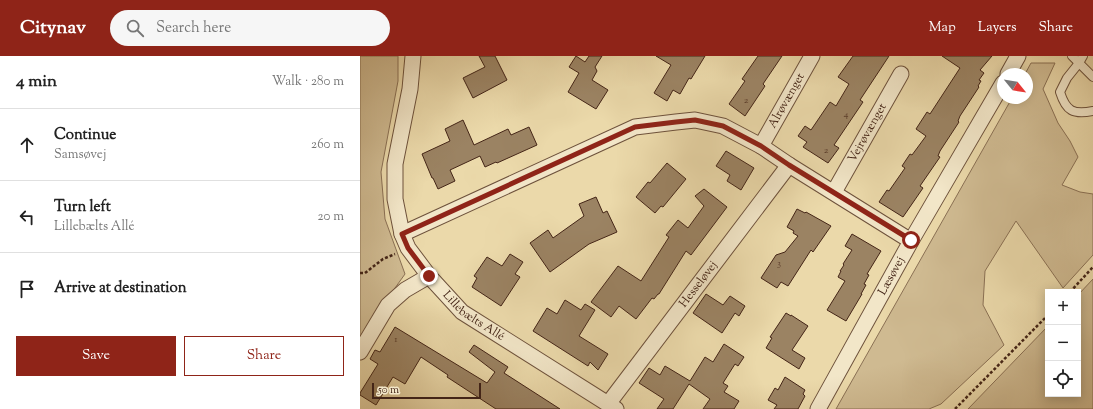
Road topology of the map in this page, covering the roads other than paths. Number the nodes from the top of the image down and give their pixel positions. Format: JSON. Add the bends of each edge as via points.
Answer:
{"nodes":[{"id":1,"x":414,"y":56,"type":"edge"},
{"id":2,"x":812,"y":56,"type":"edge"},
{"id":3,"x":1018,"y":56,"type":"edge"},
{"id":4,"x":1072,"y":56,"type":"edge"},
{"id":5,"x":1081,"y":60,"type":"edge"},
{"id":6,"x":1011,"y":68,"type":"edge"},
{"id":7,"x":901,"y":74,"type":"dead end"},
{"id":8,"x":1093,"y":77,"type":"edge"},
{"id":9,"x":997,"y":93,"type":"edge"},
{"id":10,"x":1093,"y":111,"type":"edge"},
{"id":11,"x":761,"y":146,"type":"junction"},
{"id":12,"x":789,"y":165,"type":"junction"},
{"id":13,"x":834,"y":192,"type":"junction"},
{"id":14,"x":402,"y":234,"type":"junction"},
{"id":15,"x":911,"y":240,"type":"junction"},
{"id":16,"x":429,"y":276,"type":"junction"},
{"id":17,"x":360,"y":352,"type":"edge"},
{"id":18,"x":612,"y":407,"type":"edge"},
{"id":19,"x":818,"y":409,"type":"edge"}],
"edges":[{"from":1,"to":14,"type":"street","name":"Lillebælts Allé","via":[[395,164],[395,199]]},
{"from":2,"to":11,"type":"street","name":"Alrøvænget"},
{"from":3,"to":6,"type":"street"},
{"from":4,"to":5,"type":"lane"},
{"from":5,"to":8,"type":"lane"},
{"from":5,"to":10,"type":"lane","via":[[1060,92],[1064,103],[1071,110],[1082,113]]},
{"from":7,"to":13,"type":"street","name":"Vejrøvænget"},
{"from":9,"to":15,"type":"street","name":"Læsøvej"},
{"from":11,"to":12,"type":"street"},
{"from":11,"to":14,"type":"street","via":[[723,126],[695,120],[635,127]]},
{"from":12,"to":13,"type":"street"},
{"from":12,"to":18,"type":"street","name":"Hesseløvej"},
{"from":13,"to":15,"type":"street"},
{"from":14,"to":16,"type":"street","name":"Lillebælts Allé","via":[[408,248]]},
{"from":15,"to":19,"type":"street","name":"Læsøvej"},
{"from":16,"to":17,"type":"street","via":[[405,290],[388,305]]},
{"from":16,"to":18,"type":"street","name":"Lillebælts Allé","via":[[462,312]]}]}
